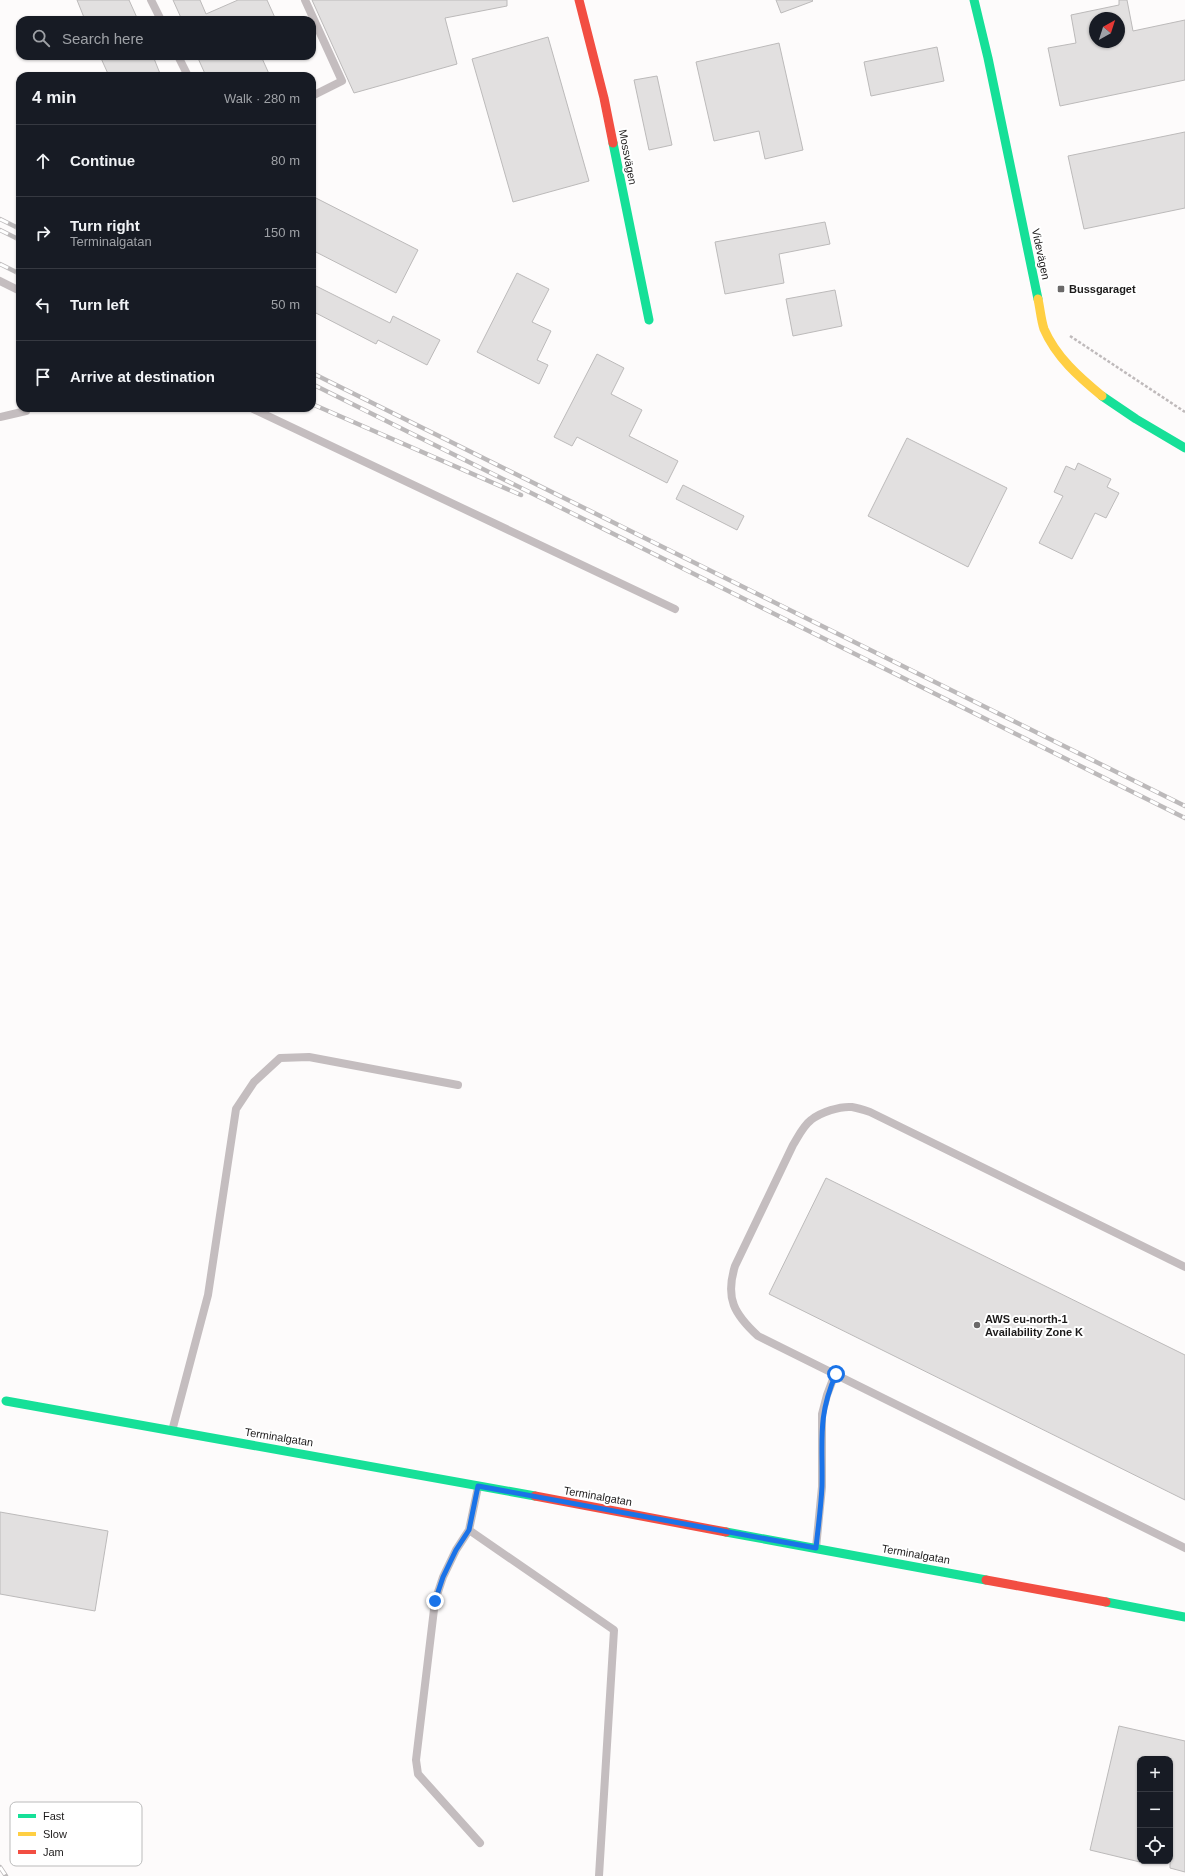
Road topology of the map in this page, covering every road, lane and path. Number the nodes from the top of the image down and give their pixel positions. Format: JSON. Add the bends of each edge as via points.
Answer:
{"nodes":[{"id":1,"x":151,"y":0,"type":"edge"},
{"id":2,"x":305,"y":0,"type":"edge"},
{"id":3,"x":579,"y":0,"type":"edge"},
{"id":4,"x":974,"y":0,"type":"edge"},
{"id":5,"x":159,"y":16,"type":"edge"},
{"id":6,"x":312,"y":16,"type":"edge"},
{"id":7,"x":316,"y":24,"type":"edge"},
{"id":8,"x":180,"y":60,"type":"edge"},
{"id":9,"x":186,"y":72,"type":"edge"},
{"id":10,"x":316,"y":94,"type":"edge"},
{"id":11,"x":0,"y":281,"type":"edge"},
{"id":12,"x":16,"y":289,"type":"edge"},
{"id":13,"x":649,"y":320,"type":"dead end"},
{"id":14,"x":1066,"y":333,"type":"dead end"},
{"id":15,"x":22,"y":412,"type":"edge"},
{"id":16,"x":259,"y":412,"type":"edge"},
{"id":17,"x":1185,"y":412,"type":"edge"},
{"id":18,"x":0,"y":417,"type":"edge"},
{"id":19,"x":1185,"y":448,"type":"edge"},
{"id":20,"x":675,"y":609,"type":"dead end"},
{"id":21,"x":458,"y":1085,"type":"dead end"},
{"id":22,"x":1185,"y":1267,"type":"edge"},
{"id":23,"x":836,"y":1374,"type":"junction"},
{"id":24,"x":6,"y":1401,"type":"dead end"},
{"id":25,"x":172,"y":1432,"type":"junction"},
{"id":26,"x":478,"y":1486,"type":"junction"},
{"id":27,"x":469,"y":1530,"type":"junction"},
{"id":28,"x":816,"y":1548,"type":"junction"},
{"id":29,"x":1185,"y":1548,"type":"edge"},
{"id":30,"x":1185,"y":1617,"type":"edge"},
{"id":31,"x":480,"y":1843,"type":"dead end"},
{"id":32,"x":600,"y":1876,"type":"edge"}],
"edges":[{"from":1,"to":5,"type":"lane"},
{"from":2,"to":6,"type":"lane"},
{"from":3,"to":13,"type":"street","name":"Mossvägen","via":[[604,98]]},
{"from":4,"to":19,"type":"street","name":"Videvägen","via":[[1044,328],[1062,359],[1079,377],[1130,416]]},
{"from":7,"to":10,"type":"lane","via":[[342,81]]},
{"from":8,"to":9,"type":"lane"},
{"from":11,"to":12,"type":"lane"},
{"from":14,"to":17,"type":"path"},
{"from":15,"to":18,"type":"lane"},
{"from":16,"to":20,"type":"lane"},
{"from":21,"to":25,"type":"lane","via":[[308,1057],[280,1058],[254,1082],[236,1109],[208,1295]]},
{"from":22,"to":23,"type":"lane","via":[[870,1112],[852,1107],[840,1108],[811,1120],[803,1129],[735,1266],[731,1281],[731,1295],[737,1313],[758,1336]]},
{"from":23,"to":28,"type":"lane","via":[[826,1395],[822,1414],[822,1487]]},
{"from":23,"to":29,"type":"lane"},
{"from":24,"to":25,"type":"street","name":"Terminalgatan"},
{"from":25,"to":26,"type":"street","name":"Terminalgatan"},
{"from":26,"to":27,"type":"lane"},
{"from":26,"to":28,"type":"street","name":"Terminalgatan"},
{"from":27,"to":31,"type":"lane","via":[[443,1577],[435,1601],[416,1760],[418,1774]]},
{"from":27,"to":32,"type":"lane","via":[[614,1630]]},
{"from":28,"to":30,"type":"street","name":"Terminalgatan"}]}
